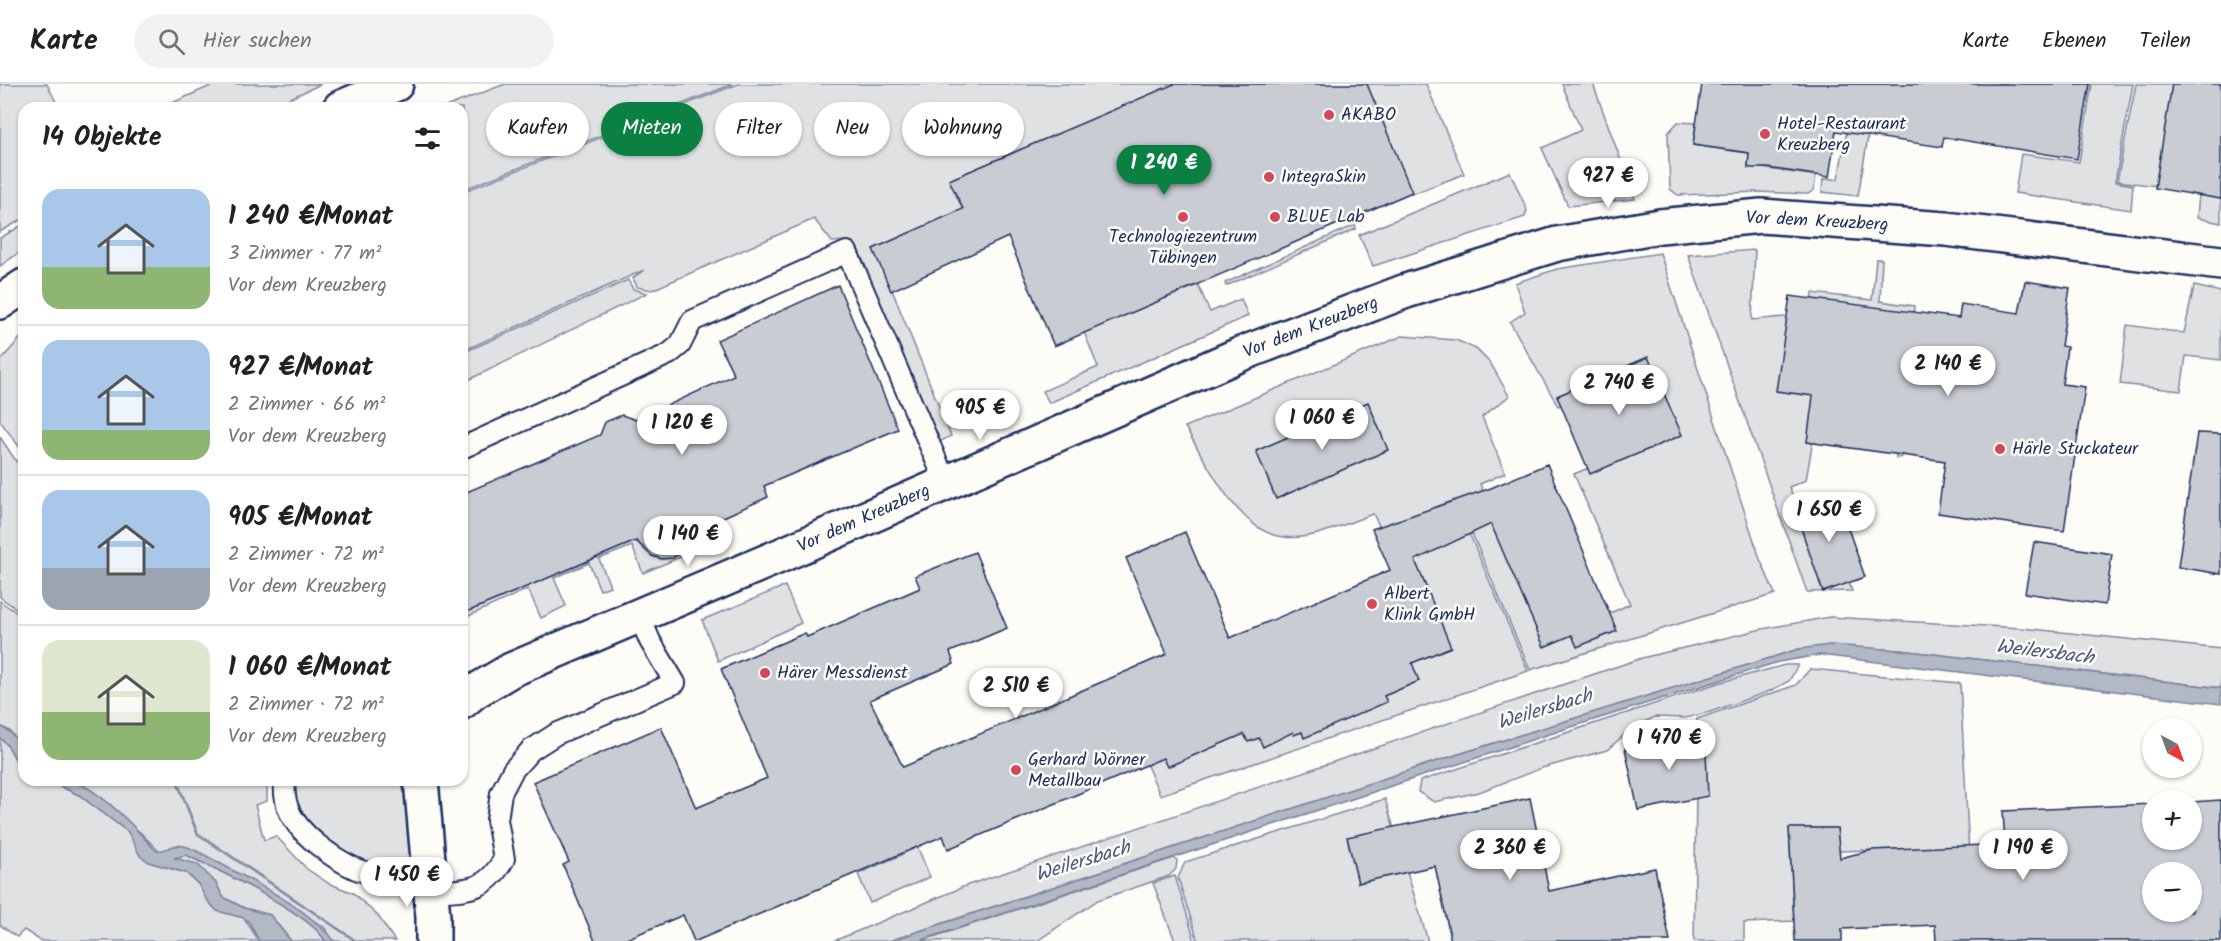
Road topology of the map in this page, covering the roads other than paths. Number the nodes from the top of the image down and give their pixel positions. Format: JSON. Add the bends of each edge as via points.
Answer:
{"nodes":[{"id":1,"x":396,"y":84,"type":"edge"},
{"id":2,"x":354,"y":102,"type":"edge"},
{"id":3,"x":2221,"y":263,"type":"edge"},
{"id":4,"x":18,"y":290,"type":"edge"},
{"id":5,"x":0,"y":302,"type":"edge"},
{"id":6,"x":468,"y":445,"type":"edge"},
{"id":7,"x":946,"y":483,"type":"junction"},
{"id":8,"x":639,"y":615,"type":"junction"},
{"id":9,"x":468,"y":697,"type":"edge"},
{"id":10,"x":286,"y":786,"type":"edge"},
{"id":11,"x":422,"y":786,"type":"edge"},
{"id":12,"x":430,"y":883,"type":"junction"},
{"id":13,"x":433,"y":941,"type":"edge"}],
"edges":[{"from":1,"to":2,"type":"street"},
{"from":3,"to":7,"type":"street","name":"Vor dem Kreuzberg","via":[[1946,229],[1761,216],[1660,226],[1583,239],[1406,291],[1241,354]]},
{"from":4,"to":5,"type":"street"},
{"from":6,"to":7,"type":"lane","via":[[669,354],[680,345],[692,321],[846,252]]},
{"from":7,"to":8,"type":"street","name":"Vor dem Kreuzberg"},
{"from":8,"to":9,"type":"street","name":"Vor dem Kreuzberg","via":[[511,670]]},
{"from":8,"to":12,"type":"lane","via":[[675,683],[556,734],[531,750],[513,770],[501,793],[497,820],[504,859],[494,877],[480,887]]},
{"from":10,"to":12,"type":"lane","via":[[288,808],[322,847],[357,869]]},
{"from":11,"to":12,"type":"street"},
{"from":12,"to":13,"type":"street"}]}
